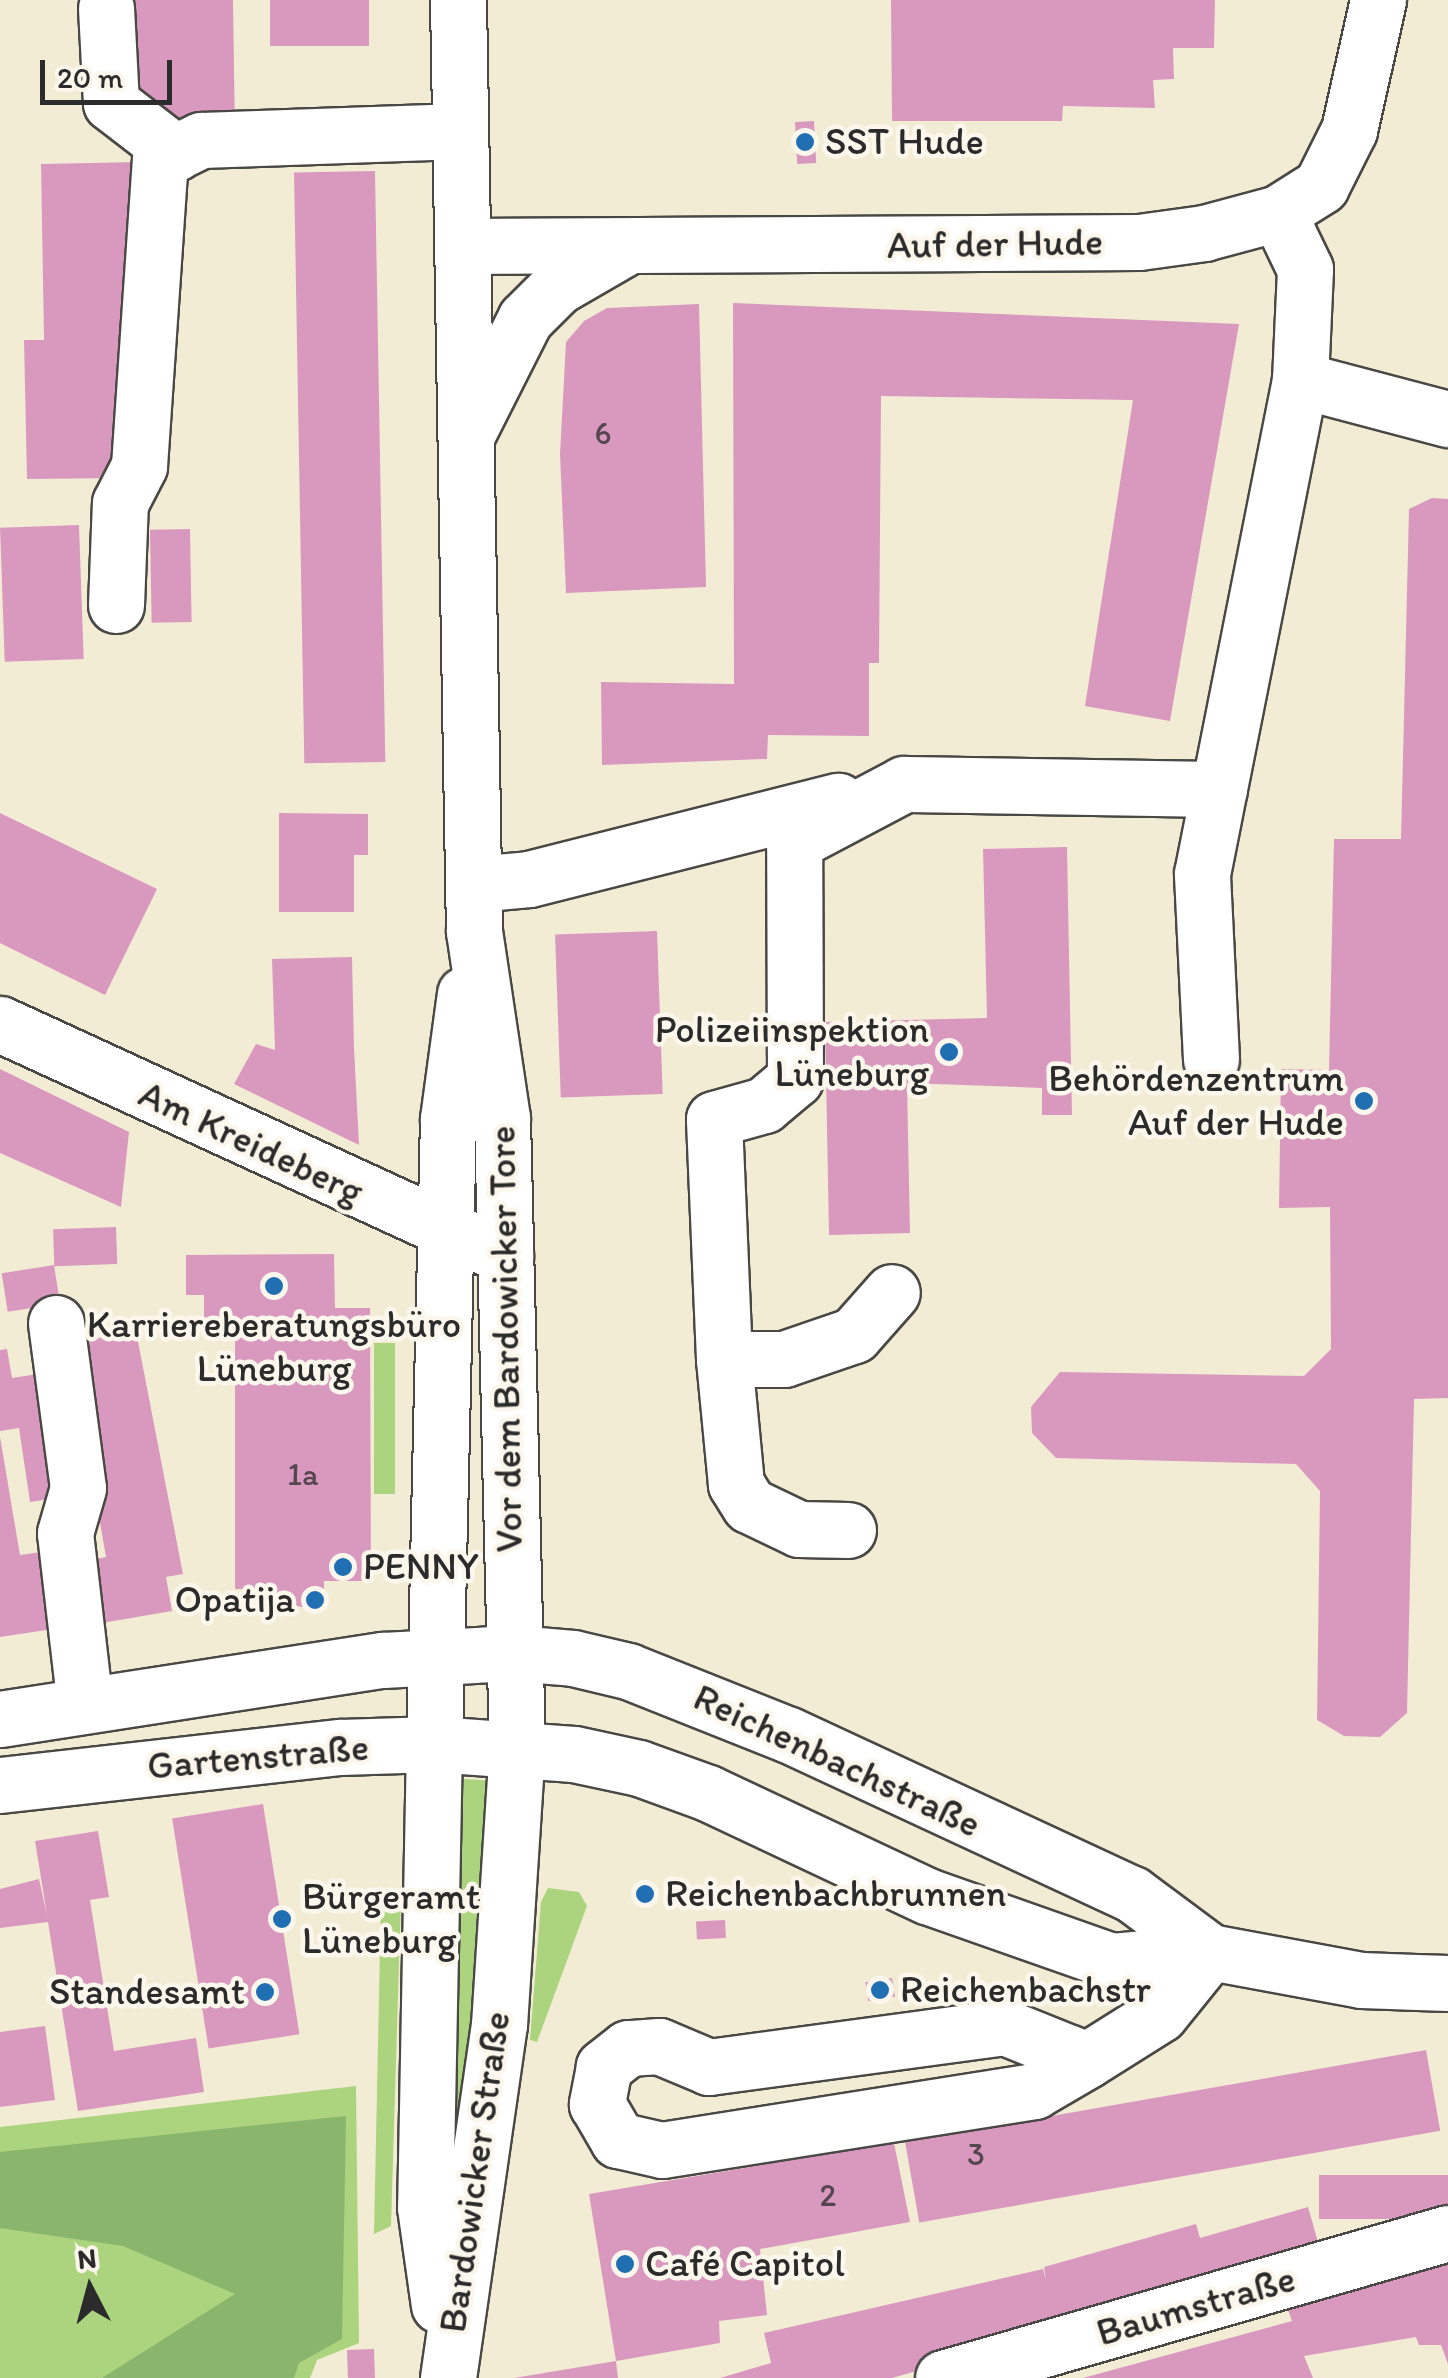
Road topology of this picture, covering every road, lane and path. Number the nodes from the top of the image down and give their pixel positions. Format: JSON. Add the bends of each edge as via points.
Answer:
{"nodes":[{"id":1,"x":458,"y":0,"type":"edge"},
{"id":2,"x":1378,"y":0,"type":"edge"},
{"id":3,"x":106,"y":8,"type":"dead end"},
{"id":4,"x":460,"y":131,"type":"junction"},
{"id":5,"x":176,"y":153,"type":"junction"},
{"id":6,"x":1278,"y":213,"type":"junction"},
{"id":7,"x":462,"y":246,"type":"junction"},
{"id":8,"x":629,"y":246,"type":"junction"},
{"id":9,"x":1300,"y":380,"type":"junction"},
{"id":10,"x":1448,"y":418,"type":"edge"},
{"id":11,"x":467,"y":434,"type":"junction"},
{"id":12,"x":116,"y":605,"type":"dead end"},
{"id":13,"x":904,"y":784,"type":"junction"},
{"id":14,"x":1219,"y":789,"type":"junction"},
{"id":15,"x":474,"y":908,"type":"junction"},
{"id":16,"x":0,"y":1024,"type":"edge"},
{"id":17,"x":1210,"y":1060,"type":"dead end"},
{"id":18,"x":447,"y":1232,"type":"junction"},
{"id":19,"x":505,"y":1256,"type":"junction"},
{"id":20,"x":892,"y":1292,"type":"dead end"},
{"id":21,"x":56,"y":1323,"type":"dead end"},
{"id":22,"x":724,"y":1360,"type":"junction"},
{"id":23,"x":848,"y":1530,"type":"dead end"},
{"id":24,"x":514,"y":1653,"type":"junction"},
{"id":25,"x":436,"y":1655,"type":"junction"},
{"id":26,"x":86,"y":1705,"type":"junction"},
{"id":27,"x":0,"y":1719,"type":"edge"},
{"id":28,"x":434,"y":1744,"type":"junction"},
{"id":29,"x":517,"y":1748,"type":"junction"},
{"id":30,"x":0,"y":1785,"type":"edge"},
{"id":31,"x":1210,"y":1952,"type":"junction"},
{"id":32,"x":1448,"y":1983,"type":"edge"},
{"id":33,"x":1087,"y":2060,"type":"junction"},
{"id":34,"x":1448,"y":2234,"type":"edge"},
{"id":35,"x":448,"y":2368,"type":"edge"},
{"id":36,"x":944,"y":2378,"type":"edge"}],
"edges":[{"from":1,"to":4,"type":"main road","name":"Vor dem Bardowicker Tore"},
{"from":2,"to":6,"type":"main road","name":"Auf der Hude","via":[[1348,130],[1320,186]]},
{"from":3,"to":5,"type":"main road","via":[[111,103]]},
{"from":4,"to":5,"type":"main road","via":[[201,140]]},
{"from":4,"to":7,"type":"main road","name":"Vor dem Bardowicker Tore"},
{"from":5,"to":12,"type":"main road","via":[[160,160],[139,466],[120,502]]},
{"from":6,"to":8,"type":"main road","name":"Auf der Hude","via":[[1139,242]]},
{"from":6,"to":9,"type":"main road","via":[[1305,269]]},
{"from":7,"to":8,"type":"main road","name":"Auf der Hude"},
{"from":7,"to":11,"type":"main road","name":"Vor dem Bardowicker Tore"},
{"from":8,"to":11,"type":"main road","name":"Vor dem Bardowicker Tore","via":[[557,287],[525,319]]},
{"from":9,"to":10,"type":"main road"},
{"from":9,"to":14,"type":"main road"},
{"from":11,"to":15,"type":"main road","name":"Vor dem Bardowicker Tore"},
{"from":13,"to":14,"type":"main road"},
{"from":13,"to":15,"type":"main road","via":[[529,879]]},
{"from":13,"to":22,"type":"main road","via":[[794,842],[795,1080],[764,1105],[714,1119]]},
{"from":14,"to":17,"type":"main road","via":[[1202,874]]},
{"from":15,"to":18,"type":"main road","name":"Vor dem Bardowicker Tore","via":[[448,1119]]},
{"from":15,"to":19,"type":"main road","name":"Vor dem Bardowicker Tore","via":[[502,1118]]},
{"from":16,"to":18,"type":"main road","name":"Am Kreideberg"},
{"from":18,"to":19,"type":"main road","name":"Am Kreideberg"},
{"from":18,"to":25,"type":"main road","name":"Vor dem Bardowicker Tore"},
{"from":19,"to":24,"type":"main road","name":"Vor dem Bardowicker Tore"},
{"from":20,"to":22,"type":"main road","via":[[854,1336],[784,1359]]},
{"from":21,"to":26,"type":"main road","via":[[78,1488],[65,1534]]},
{"from":22,"to":23,"type":"main road","via":[[736,1484],[749,1505],[799,1529]]},
{"from":24,"to":25,"type":"main road","name":"Reichenbachstraße"},
{"from":24,"to":29,"type":"main road","name":"Vor dem Bardowicker Tore"},
{"from":24,"to":31,"type":"main road","name":"Reichenbachstraße","via":[[628,1671],[718,1704],[1132,1894]]},
{"from":25,"to":26,"type":"main road","name":"Gartenstraße"},
{"from":25,"to":28,"type":"main road","name":"Vor dem Bardowicker Tore"},
{"from":26,"to":27,"type":"main road","name":"Gartenstraße"},
{"from":28,"to":29,"type":"main road","name":"Gartenstraße"},
{"from":28,"to":30,"type":"main road","name":"Gartenstraße","via":[[240,1755]]},
{"from":28,"to":35,"type":"main road","name":"Bardowicker Straße","via":[[425,2207]]},
{"from":29,"to":31,"type":"main road","name":"Reichenbachstraße","via":[[639,1768],[928,1896],[1112,1961]]},
{"from":29,"to":35,"type":"main road","name":"Bardowicker Straße","via":[[499,2025]]},
{"from":31,"to":32,"type":"main road","name":"Reichenbachstraße","via":[[1361,1980]]},
{"from":31,"to":33,"type":"main road","via":[[1160,2014]]},
{"from":33,"to":33,"type":"main road","via":[[1005,2028],[709,2068],[658,2046],[628,2048],[604,2067],[598,2104],[618,2140],[662,2150],[1034,2091]]},
{"from":34,"to":36,"type":"main road","name":"Baumstraße"}]}
